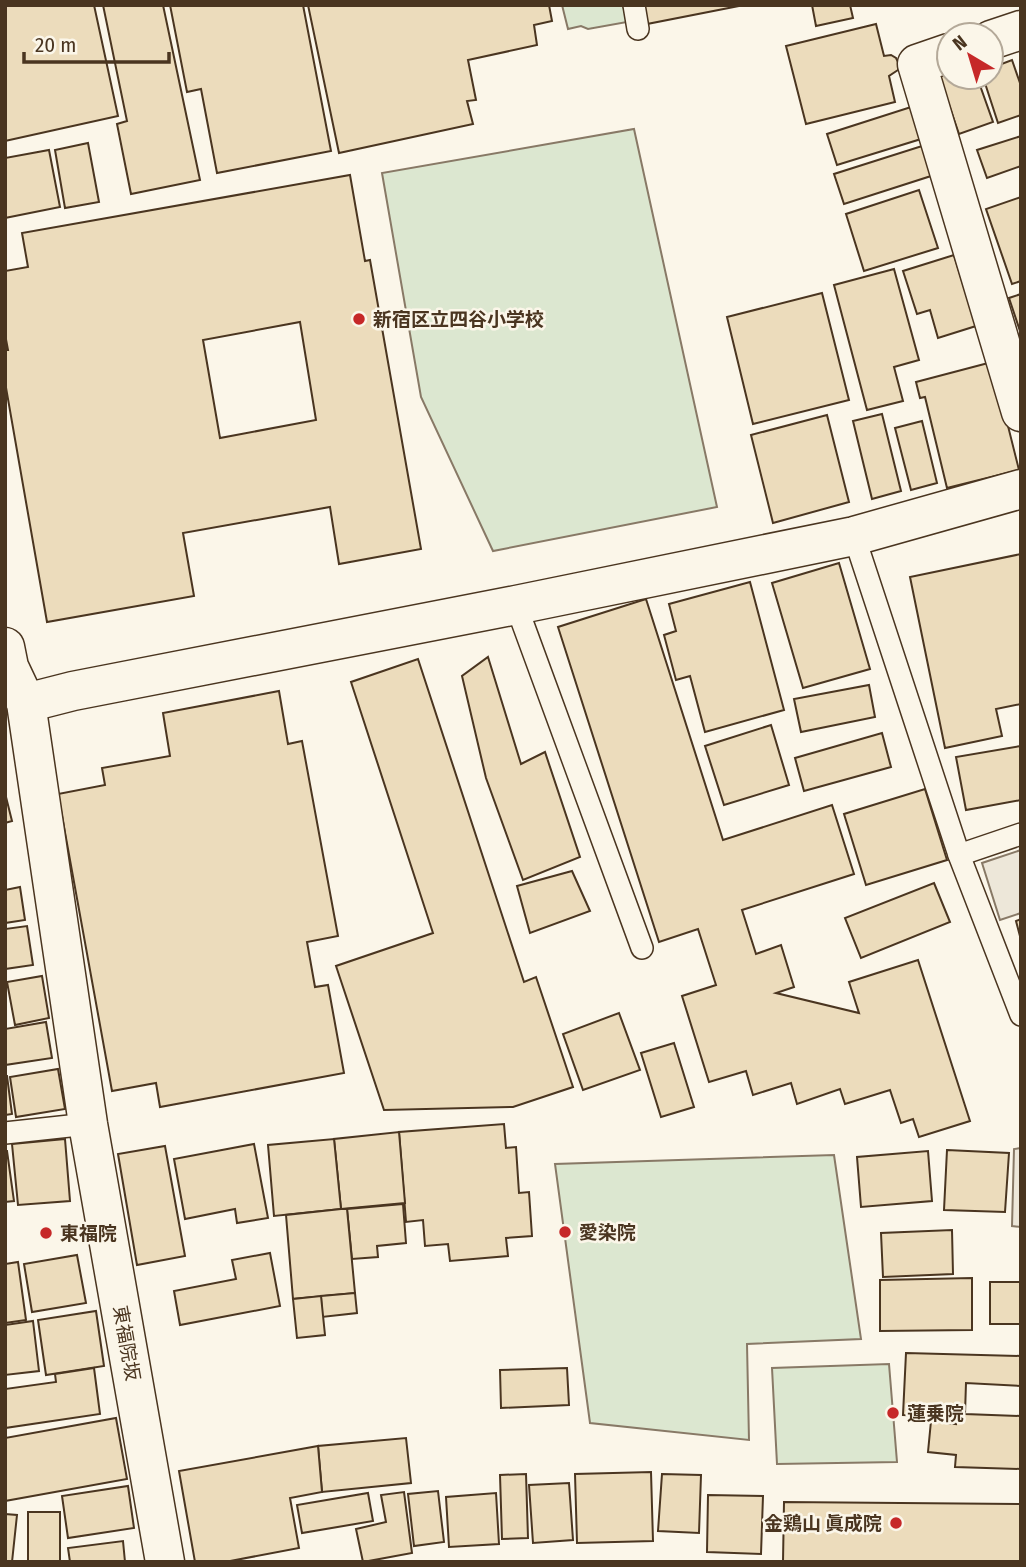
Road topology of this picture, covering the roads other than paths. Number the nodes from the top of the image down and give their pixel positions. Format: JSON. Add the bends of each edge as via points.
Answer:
{"nodes":[{"id":1,"x":634,"y":5,"type":"edge"},
{"id":2,"x":638,"y":29,"type":"dead end"},
{"id":3,"x":935,"y":58,"type":"edge"},
{"id":4,"x":1021,"y":412,"type":"edge"},
{"id":5,"x":1021,"y":489,"type":"edge"},
{"id":6,"x":853,"y":536,"type":"junction"},
{"id":7,"x":516,"y":605,"type":"junction"},
{"id":8,"x":5,"y":647,"type":"edge"},
{"id":9,"x":26,"y":704,"type":"junction"},
{"id":10,"x":1021,"y":834,"type":"edge"},
{"id":11,"x":959,"y":855,"type":"junction"},
{"id":12,"x":642,"y":948,"type":"dead end"},
{"id":13,"x":1021,"y":1015,"type":"edge"},
{"id":14,"x":88,"y":1124,"type":"junction"},
{"id":15,"x":5,"y":1133,"type":"edge"},
{"id":16,"x":165,"y":1562,"type":"edge"}],
"edges":[{"from":1,"to":2,"type":"lane"},
{"from":3,"to":4,"type":"street","via":[[917,64]]},
{"from":5,"to":6,"type":"street"},
{"from":6,"to":7,"type":"street"},
{"from":6,"to":11,"type":"lane"},
{"from":7,"to":9,"type":"street"},
{"from":7,"to":12,"type":"lane"},
{"from":8,"to":9,"type":"street","name":"東福院坂"},
{"from":9,"to":14,"type":"street","name":"東福院坂"},
{"from":10,"to":11,"type":"lane"},
{"from":11,"to":13,"type":"lane"},
{"from":14,"to":15,"type":"lane"},
{"from":14,"to":16,"type":"street","name":"東福院坂"}]}
